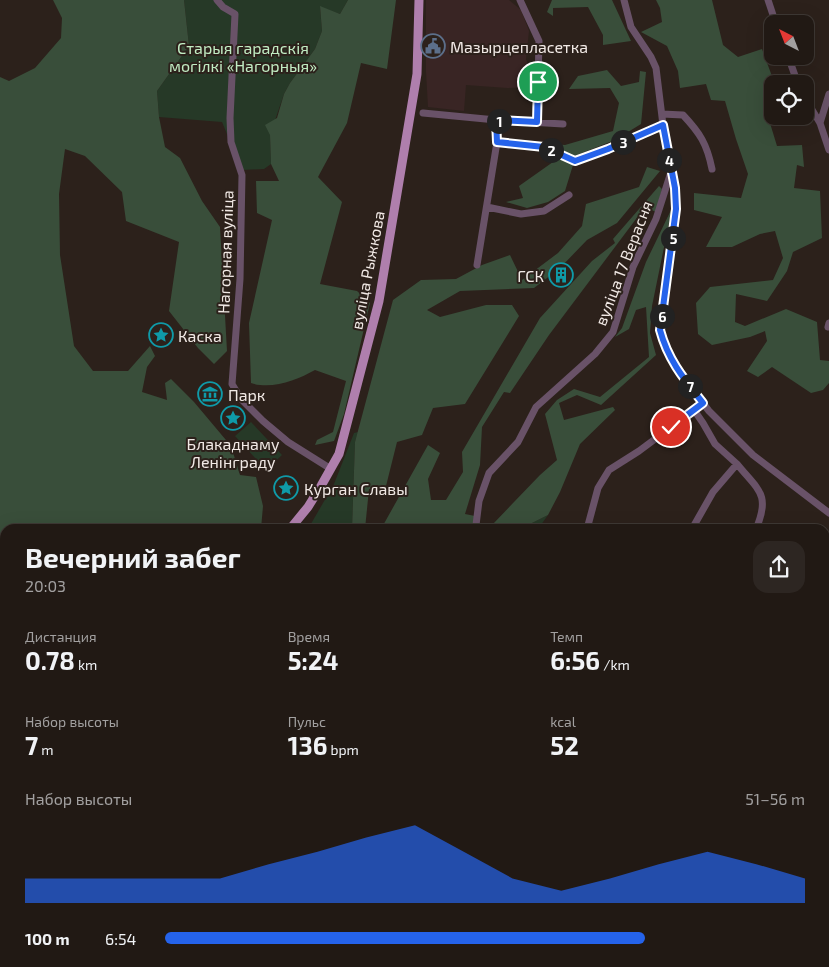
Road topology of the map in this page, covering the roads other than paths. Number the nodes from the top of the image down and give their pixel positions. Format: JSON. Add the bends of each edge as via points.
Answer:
{"nodes":[{"id":1,"x":217,"y":0,"type":"edge"},
{"id":2,"x":419,"y":0,"type":"edge"},
{"id":3,"x":520,"y":0,"type":"edge"},
{"id":4,"x":624,"y":0,"type":"edge"},
{"id":5,"x":768,"y":0,"type":"edge"},
{"id":6,"x":773,"y":15,"type":"edge"},
{"id":7,"x":829,"y":94,"type":"edge"},
{"id":8,"x":814,"y":113,"type":"edge"},
{"id":9,"x":423,"y":114,"type":"dead end"},
{"id":10,"x":662,"y":114,"type":"junction"},
{"id":11,"x":496,"y":120,"type":"junction"},
{"id":12,"x":537,"y":122,"type":"junction"},
{"id":13,"x":820,"y":123,"type":"junction"},
{"id":14,"x":563,"y":124,"type":"dead end"},
{"id":15,"x":663,"y":125,"type":"junction"},
{"id":16,"x":497,"y":142,"type":"junction"},
{"id":17,"x":829,"y":150,"type":"edge"},
{"id":18,"x":712,"y":169,"type":"dead end"},
{"id":19,"x":671,"y":172,"type":"junction"},
{"id":20,"x":570,"y":195,"type":"dead end"},
{"id":21,"x":487,"y":207,"type":"junction"},
{"id":22,"x":477,"y":265,"type":"dead end"},
{"id":23,"x":703,"y":403,"type":"junction"},
{"id":24,"x":694,"y":410,"type":"junction"},
{"id":25,"x":737,"y":464,"type":"junction"},
{"id":26,"x":331,"y":469,"type":"junction"},
{"id":27,"x":829,"y":513,"type":"edge"},
{"id":28,"x":294,"y":524,"type":"edge"},
{"id":29,"x":476,"y":524,"type":"edge"},
{"id":30,"x":588,"y":524,"type":"edge"},
{"id":31,"x":695,"y":524,"type":"edge"},
{"id":32,"x":758,"y":524,"type":"edge"}],
"edges":[{"from":1,"to":26,"type":"street","name":"Нагорная вуліца","via":[[235,14],[230,134],[242,175],[240,279],[232,384],[241,399],[263,421],[288,442]]},
{"from":2,"to":26,"type":"main road","name":"вуліца Рыжкова","via":[[417,74],[378,301],[344,440]]},
{"from":3,"to":12,"type":"street","via":[[539,41]]},
{"from":4,"to":10,"type":"street","name":"вуліца 17 Верасня","via":[[631,27],[656,68]]},
{"from":5,"to":6,"type":"street"},
{"from":7,"to":13,"type":"street"},
{"from":8,"to":13,"type":"street"},
{"from":9,"to":11,"type":"street"},
{"from":10,"to":15,"type":"street","name":"вуліца 17 Верасня"},
{"from":10,"to":18,"type":"street","via":[[683,115],[699,132],[709,152]]},
{"from":11,"to":12,"type":"street"},
{"from":11,"to":16,"type":"street"},
{"from":12,"to":14,"type":"street"},
{"from":13,"to":17,"type":"street"},
{"from":15,"to":16,"type":"street","via":[[575,161],[544,147]]},
{"from":15,"to":19,"type":"street","name":"вуліца 17 Верасня"},
{"from":16,"to":21,"type":"street"},
{"from":19,"to":23,"type":"street","name":"вуліца 17 Верасня","via":[[676,209],[660,330],[665,348],[678,371]]},
{"from":19,"to":29,"type":"street","name":"вуліца 17 Верасня","via":[[656,219],[633,267],[613,332],[595,354],[536,407],[518,442],[489,473],[479,501]]},
{"from":20,"to":21,"type":"street","via":[[544,211],[521,214]]},
{"from":21,"to":22,"type":"street"},
{"from":23,"to":24,"type":"street"},
{"from":23,"to":27,"type":"street","name":"вуліца 17 Верасня","via":[[753,454]]},
{"from":24,"to":25,"type":"street","via":[[715,444]]},
{"from":24,"to":30,"type":"street","via":[[609,470],[598,488]]},
{"from":25,"to":31,"type":"street","via":[[713,492]]},
{"from":25,"to":32,"type":"street","via":[[762,494],[764,503]]},
{"from":26,"to":28,"type":"main road","name":"вуліца Рыжкова"}]}
